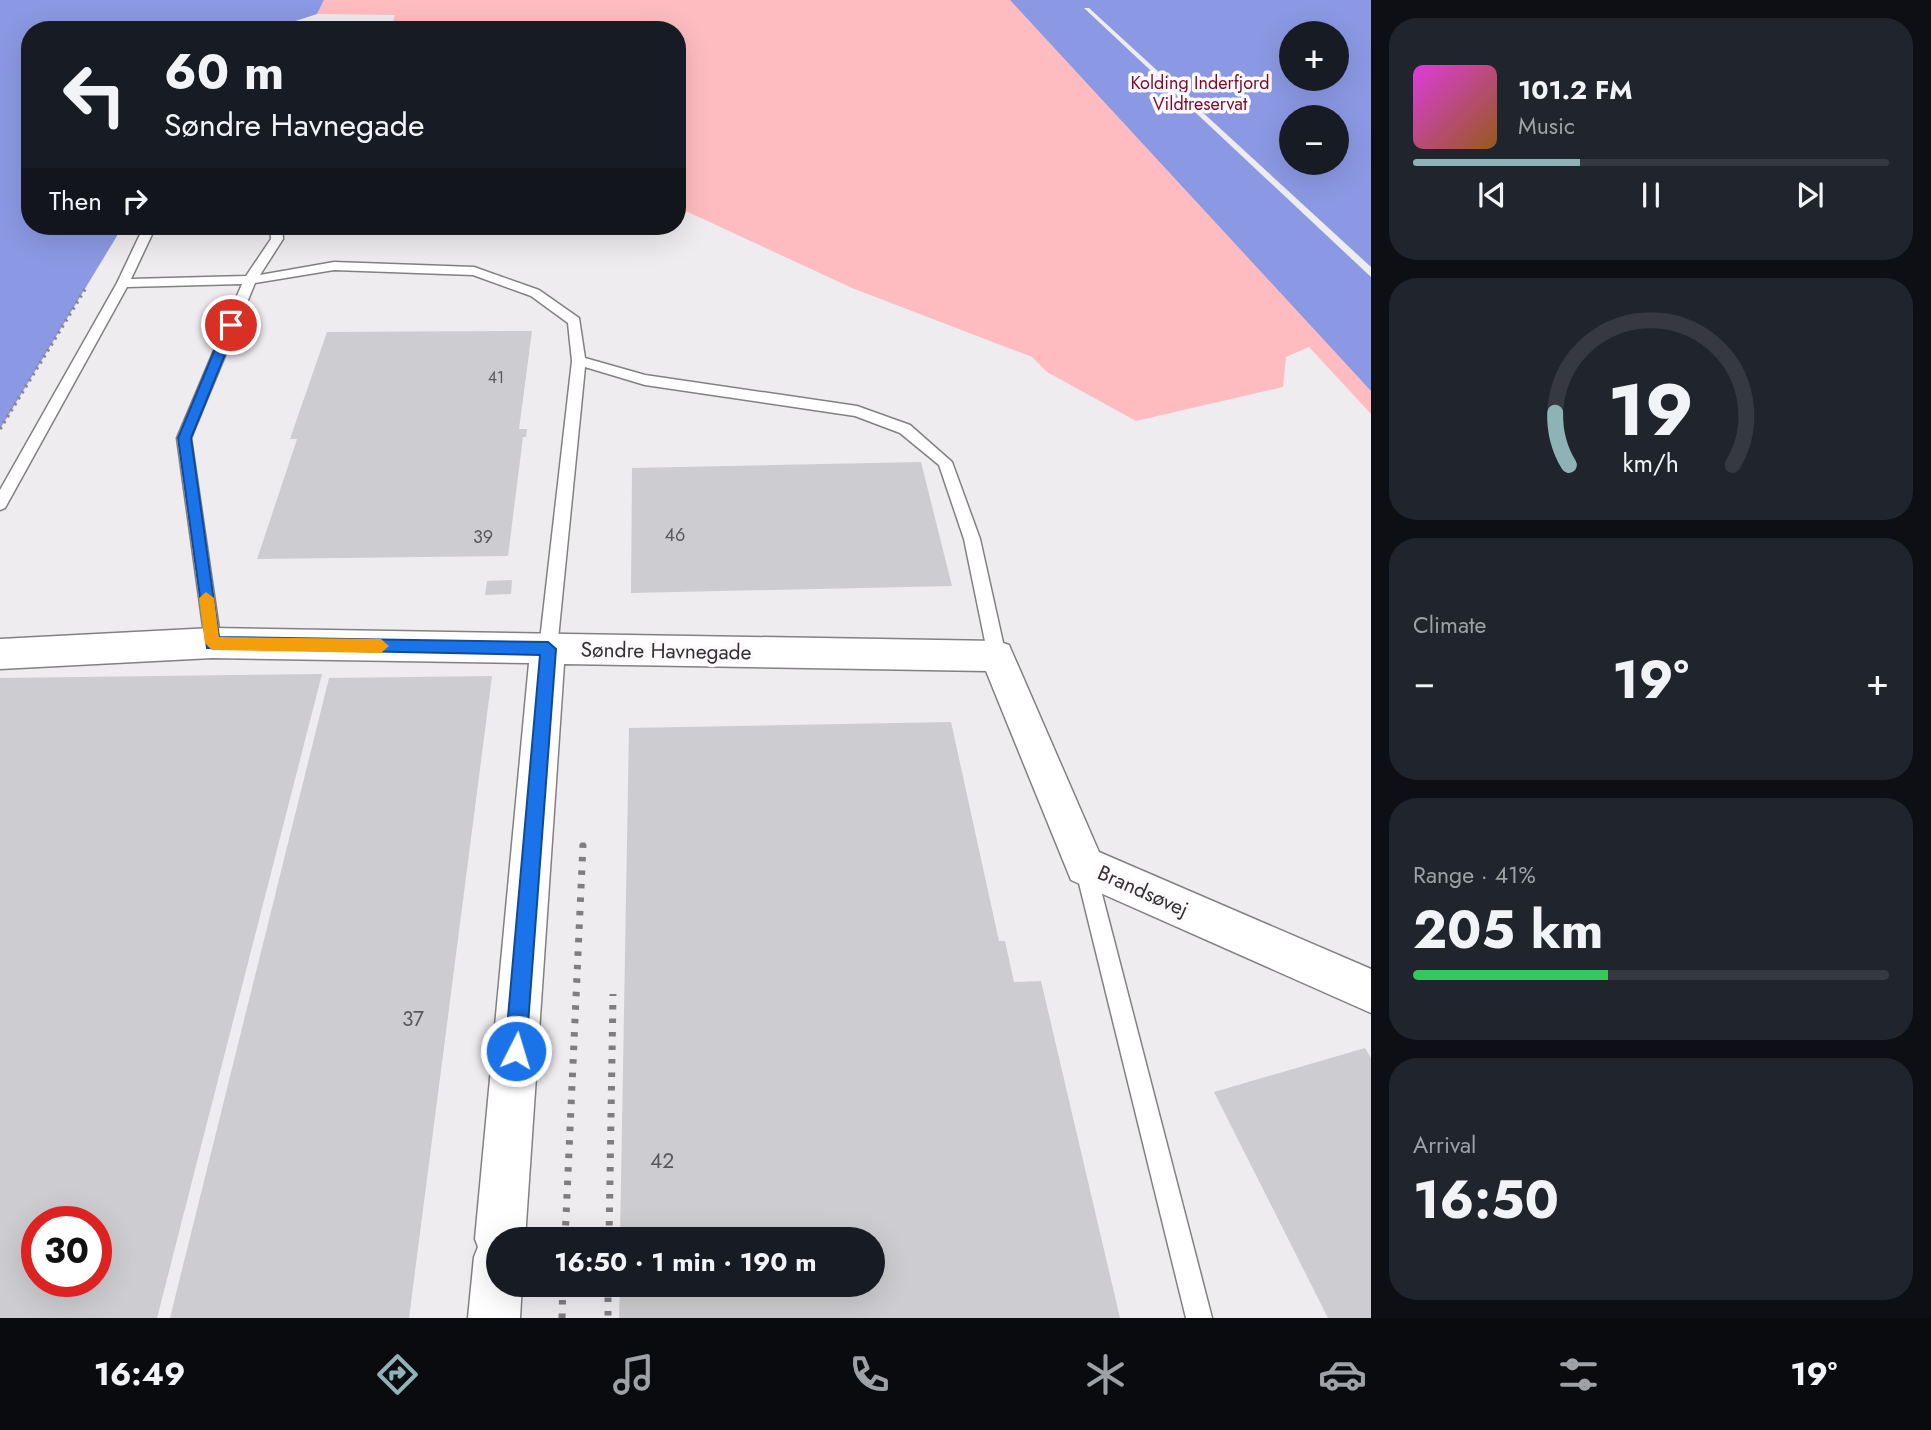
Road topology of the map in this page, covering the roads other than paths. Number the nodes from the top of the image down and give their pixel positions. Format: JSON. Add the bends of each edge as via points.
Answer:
{"nodes":[{"id":1,"x":146,"y":235,"type":"edge"},
{"id":2,"x":277,"y":235,"type":"edge"},
{"id":3,"x":250,"y":280,"type":"junction"},
{"id":4,"x":122,"y":283,"type":"junction"},
{"id":5,"x":579,"y":361,"type":"junction"},
{"id":6,"x":0,"y":503,"type":"edge"},
{"id":7,"x":212,"y":643,"type":"junction"},
{"id":8,"x":548,"y":649,"type":"junction"},
{"id":9,"x":0,"y":654,"type":"edge"},
{"id":10,"x":997,"y":656,"type":"junction"},
{"id":11,"x":1085,"y":866,"type":"junction"},
{"id":12,"x":1371,"y":991,"type":"edge"},
{"id":13,"x":501,"y":1227,"type":"edge"},
{"id":14,"x":496,"y":1297,"type":"edge"},
{"id":15,"x":494,"y":1318,"type":"edge"},
{"id":16,"x":1199,"y":1318,"type":"edge"}],
"edges":[{"from":1,"to":4,"type":"lane"},
{"from":2,"to":3,"type":"lane"},
{"from":3,"to":4,"type":"lane"},
{"from":3,"to":5,"type":"lane","via":[[334,265],[474,271],[535,293],[574,321]]},
{"from":3,"to":7,"type":"lane","via":[[184,438]]},
{"from":4,"to":6,"type":"lane"},
{"from":5,"to":8,"type":"lane"},
{"from":5,"to":10,"type":"lane","via":[[645,380],[857,411],[905,429],[945,462],[972,539]]},
{"from":7,"to":8,"type":"street","name":"Søndre Havnegade"},
{"from":7,"to":9,"type":"street","name":"Søndre Havnegade"},
{"from":8,"to":10,"type":"street","name":"Søndre Havnegade"},
{"from":8,"to":13,"type":"street"},
{"from":10,"to":11,"type":"street","name":"Brandsøvej"},
{"from":11,"to":12,"type":"street","name":"Brandsøvej"},
{"from":11,"to":16,"type":"lane"},
{"from":14,"to":15,"type":"street"}]}
